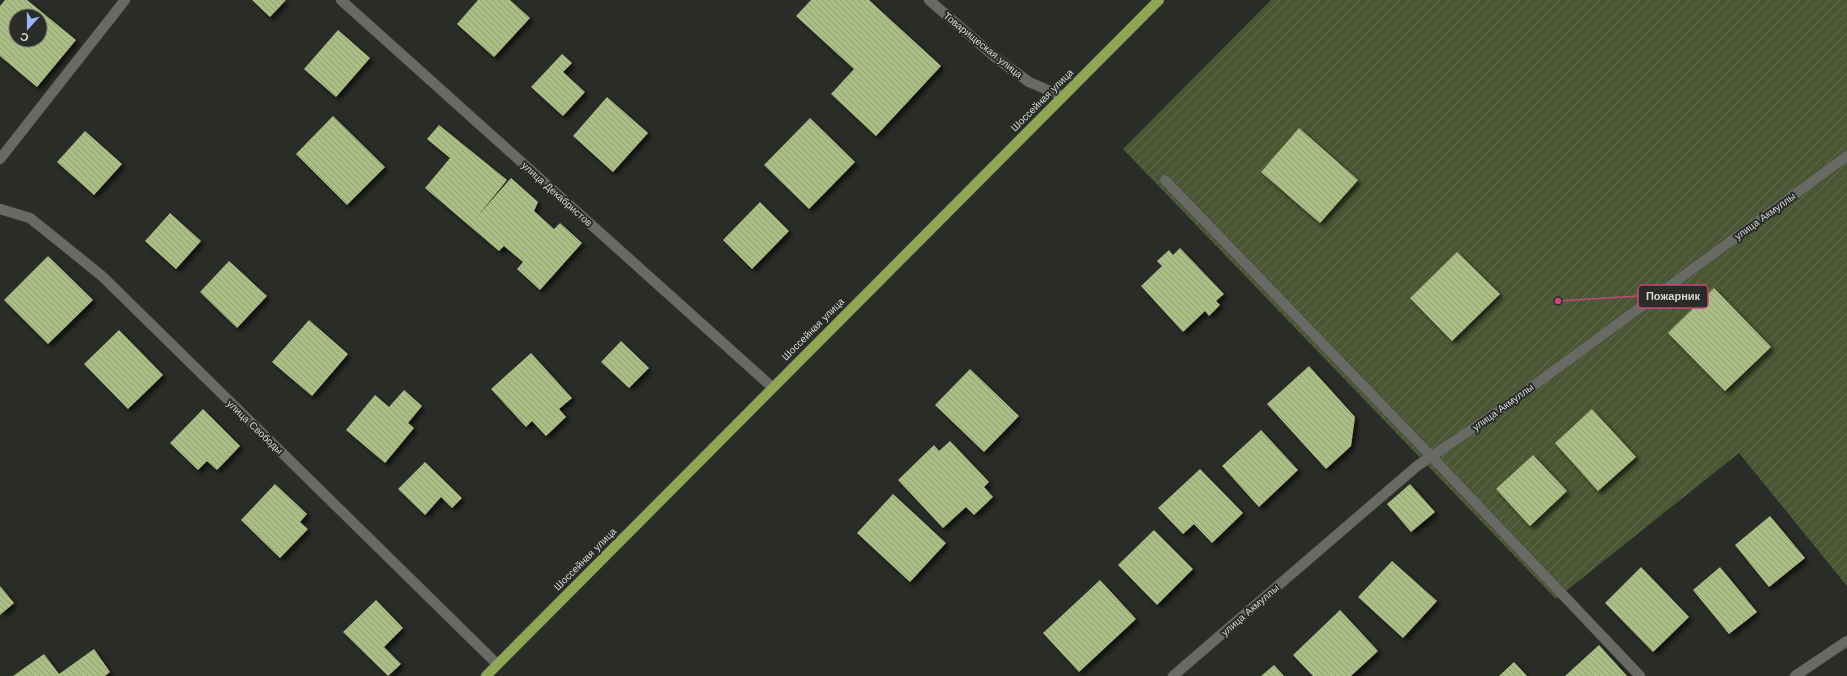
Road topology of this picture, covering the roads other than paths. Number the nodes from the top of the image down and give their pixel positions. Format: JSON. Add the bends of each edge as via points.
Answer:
{"nodes":[{"id":1,"x":126,"y":0,"type":"edge"},
{"id":2,"x":341,"y":0,"type":"edge"},
{"id":3,"x":929,"y":0,"type":"edge"},
{"id":4,"x":1159,"y":0,"type":"edge"},
{"id":5,"x":1062,"y":96,"type":"junction"},
{"id":6,"x":1847,"y":156,"type":"edge"},
{"id":7,"x":0,"y":159,"type":"edge"},
{"id":8,"x":1165,"y":180,"type":"dead end"},
{"id":9,"x":0,"y":209,"type":"edge"},
{"id":10,"x":772,"y":388,"type":"junction"},
{"id":11,"x":1432,"y":457,"type":"junction"},
{"id":12,"x":1847,"y":641,"type":"edge"},
{"id":13,"x":497,"y":664,"type":"junction"},
{"id":14,"x":486,"y":676,"type":"edge"},
{"id":15,"x":1173,"y":676,"type":"edge"},
{"id":16,"x":1640,"y":676,"type":"edge"},
{"id":17,"x":1795,"y":676,"type":"edge"}],
"edges":[{"from":1,"to":7,"type":"street"},
{"from":2,"to":10,"type":"street","name":"улица Декабристов"},
{"from":3,"to":5,"type":"street","name":"Товарищеская улица","via":[[995,57],[1029,82]]},
{"from":4,"to":5,"type":"main road","name":"Шоссейная улица"},
{"from":5,"to":10,"type":"main road","name":"Шоссейная улица"},
{"from":6,"to":11,"type":"street","name":"улица Акмуллы"},
{"from":8,"to":11,"type":"street"},
{"from":9,"to":13,"type":"street","name":"улица Свободы","via":[[30,218],[102,276]]},
{"from":10,"to":13,"type":"main road","name":"Шоссейная улица"},
{"from":11,"to":15,"type":"street","name":"улица Акмуллы","via":[[1417,466]]},
{"from":11,"to":16,"type":"street"},
{"from":12,"to":17,"type":"street"},
{"from":13,"to":14,"type":"main road","name":"Шоссейная улица"}]}
